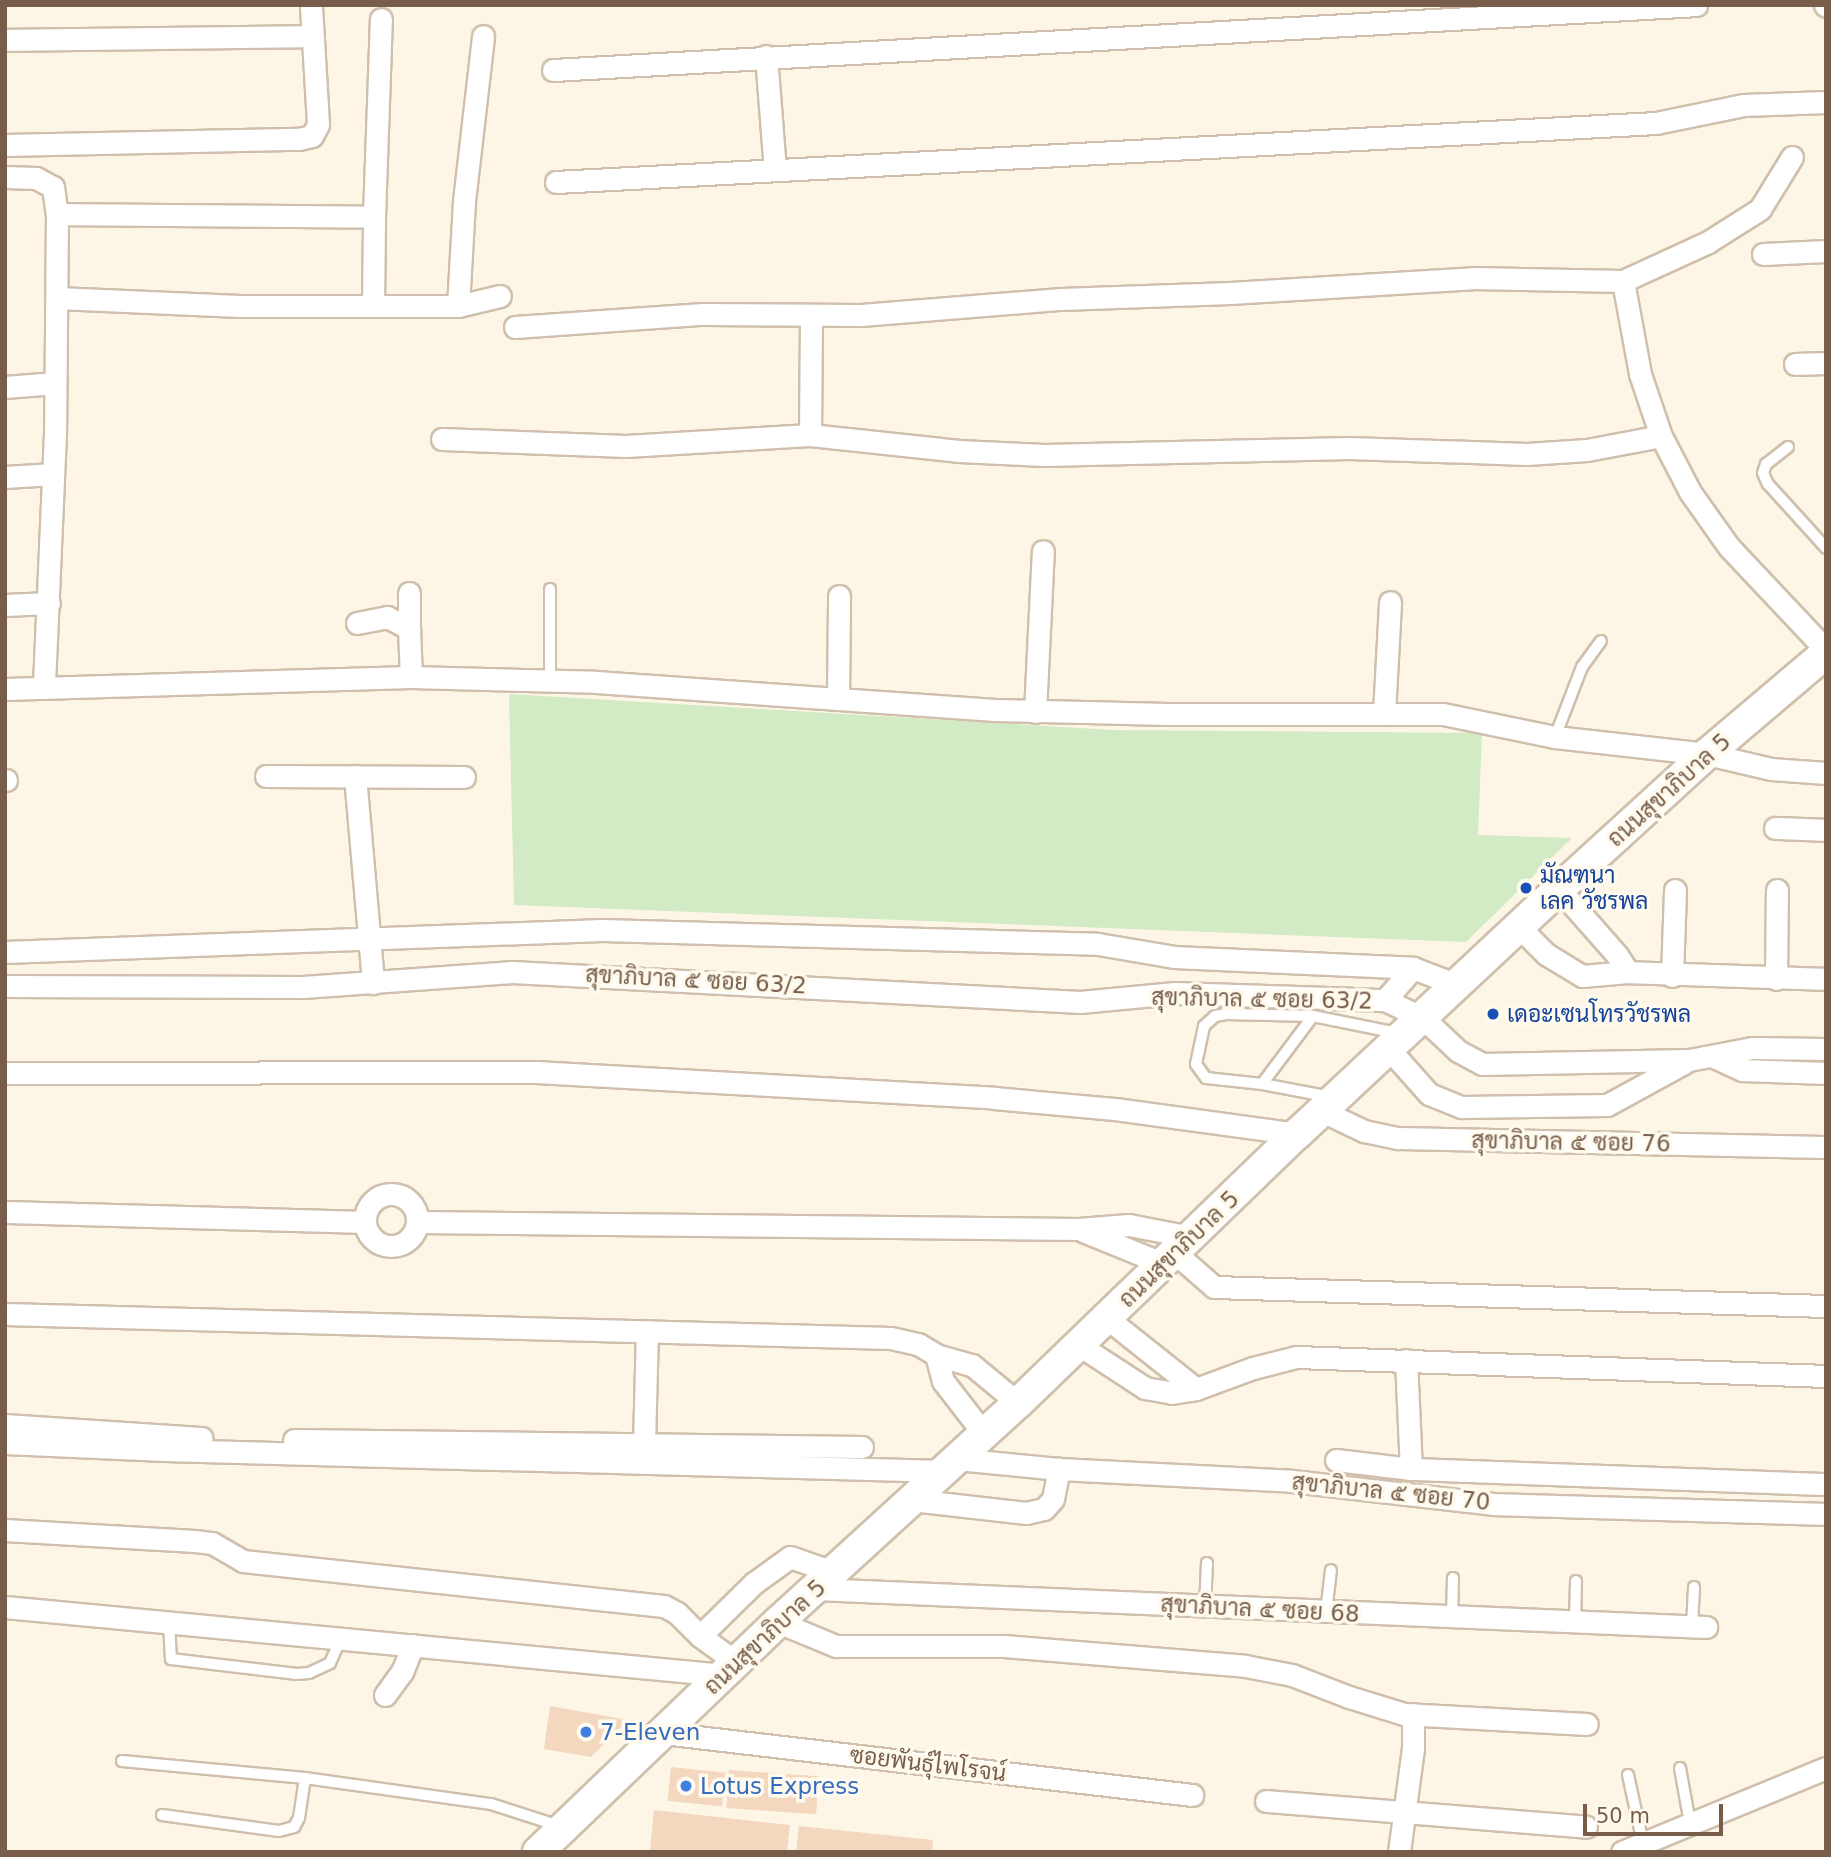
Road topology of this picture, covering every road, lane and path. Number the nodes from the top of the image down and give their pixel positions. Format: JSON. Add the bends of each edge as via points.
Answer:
{"nodes":[{"id":1,"x":311,"y":5,"type":"edge"},
{"id":2,"x":1696,"y":5,"type":"edge"},
{"id":3,"x":381,"y":19,"type":"dead end"},
{"id":4,"x":312,"y":36,"type":"junction"},
{"id":5,"x":482,"y":36,"type":"dead end"},
{"id":6,"x":5,"y":40,"type":"edge"},
{"id":7,"x":766,"y":56,"type":"junction"},
{"id":8,"x":553,"y":70,"type":"dead end"},
{"id":9,"x":1826,"y":102,"type":"edge"},
{"id":10,"x":5,"y":145,"type":"edge"},
{"id":11,"x":1792,"y":157,"type":"dead end"},
{"id":12,"x":775,"y":170,"type":"junction"},
{"id":13,"x":5,"y":177,"type":"edge"},
{"id":14,"x":556,"y":183,"type":"dead end"},
{"id":15,"x":57,"y":214,"type":"junction"},
{"id":16,"x":374,"y":217,"type":"junction"},
{"id":17,"x":1826,"y":251,"type":"edge"},
{"id":18,"x":1763,"y":254,"type":"dead end"},
{"id":19,"x":1623,"y":281,"type":"junction"},
{"id":20,"x":500,"y":296,"type":"dead end"},
{"id":21,"x":57,"y":298,"type":"junction"},
{"id":22,"x":373,"y":305,"type":"junction"},
{"id":23,"x":458,"y":306,"type":"junction"},
{"id":24,"x":811,"y":316,"type":"junction"},
{"id":25,"x":515,"y":327,"type":"dead end"},
{"id":26,"x":1826,"y":363,"type":"edge"},
{"id":27,"x":1795,"y":364,"type":"dead end"},
{"id":28,"x":55,"y":383,"type":"junction"},
{"id":29,"x":5,"y":387,"type":"edge"},
{"id":30,"x":810,"y":435,"type":"junction"},
{"id":31,"x":1661,"y":436,"type":"junction"},
{"id":32,"x":442,"y":439,"type":"dead end"},
{"id":33,"x":1788,"y":447,"type":"dead end"},
{"id":34,"x":52,"y":474,"type":"junction"},
{"id":35,"x":5,"y":477,"type":"edge"},
{"id":36,"x":1826,"y":548,"type":"edge"},
{"id":37,"x":1042,"y":551,"type":"dead end"},
{"id":38,"x":550,"y":589,"type":"dead end"},
{"id":39,"x":409,"y":593,"type":"dead end"},
{"id":40,"x":839,"y":596,"type":"dead end"},
{"id":41,"x":1390,"y":602,"type":"dead end"},
{"id":42,"x":49,"y":604,"type":"junction"},
{"id":43,"x":5,"y":605,"type":"edge"},
{"id":44,"x":357,"y":623,"type":"dead end"},
{"id":45,"x":409,"y":628,"type":"junction"},
{"id":46,"x":1601,"y":641,"type":"dead end"},
{"id":47,"x":1826,"y":652,"type":"edge"},
{"id":48,"x":411,"y":677,"type":"junction"},
{"id":49,"x":550,"y":680,"type":"junction"},
{"id":50,"x":44,"y":688,"type":"junction"},
{"id":51,"x":5,"y":689,"type":"edge"},
{"id":52,"x":838,"y":699,"type":"junction"},
{"id":53,"x":1035,"y":712,"type":"junction"},
{"id":54,"x":1384,"y":713,"type":"junction"},
{"id":55,"x":1555,"y":737,"type":"junction"},
{"id":56,"x":1707,"y":754,"type":"junction"},
{"id":57,"x":1826,"y":773,"type":"edge"},
{"id":58,"x":266,"y":776,"type":"dead end"},
{"id":59,"x":355,"y":776,"type":"junction"},
{"id":60,"x":464,"y":777,"type":"dead end"},
{"id":61,"x":1775,"y":828,"type":"dead end"},
{"id":62,"x":1826,"y":830,"type":"edge"},
{"id":63,"x":1559,"y":889,"type":"junction"},
{"id":64,"x":1675,"y":890,"type":"dead end"},
{"id":65,"x":1777,"y":890,"type":"dead end"},
{"id":66,"x":1519,"y":927,"type":"junction"},
{"id":67,"x":369,"y":939,"type":"junction"},
{"id":68,"x":5,"y":952,"type":"edge"},
{"id":69,"x":1174,"y":957,"type":"junction"},
{"id":70,"x":1413,"y":968,"type":"junction"},
{"id":71,"x":1628,"y":972,"type":"junction"},
{"id":72,"x":1672,"y":976,"type":"junction"},
{"id":73,"x":1776,"y":979,"type":"junction"},
{"id":74,"x":1826,"y":979,"type":"edge"},
{"id":75,"x":373,"y":983,"type":"junction"},
{"id":76,"x":1457,"y":985,"type":"junction"},
{"id":77,"x":5,"y":986,"type":"edge"},
{"id":78,"x":1175,"y":993,"type":"junction"},
{"id":79,"x":1385,"y":1000,"type":"junction"},
{"id":80,"x":1313,"y":1016,"type":"junction"},
{"id":81,"x":1405,"y":1034,"type":"junction"},
{"id":82,"x":1826,"y":1049,"type":"edge"},
{"id":83,"x":1714,"y":1057,"type":"junction"},
{"id":84,"x":1689,"y":1060,"type":"junction"},
{"id":85,"x":5,"y":1073,"type":"edge"},
{"id":86,"x":1826,"y":1073,"type":"edge"},
{"id":87,"x":1262,"y":1084,"type":"junction"},
{"id":88,"x":1328,"y":1105,"type":"junction"},
{"id":89,"x":1297,"y":1134,"type":"junction"},
{"id":90,"x":1826,"y":1147,"type":"edge"},
{"id":91,"x":5,"y":1212,"type":"edge"},
{"id":92,"x":365,"y":1222,"type":"junction"},
{"id":93,"x":418,"y":1222,"type":"junction"},
{"id":94,"x":1078,"y":1229,"type":"junction"},
{"id":95,"x":1176,"y":1251,"type":"junction"},
{"id":96,"x":1826,"y":1306,"type":"edge"},
{"id":97,"x":5,"y":1314,"type":"edge"},
{"id":98,"x":1108,"y":1319,"type":"junction"},
{"id":99,"x":647,"y":1331,"type":"junction"},
{"id":100,"x":1079,"y":1345,"type":"junction"},
{"id":101,"x":936,"y":1355,"type":"junction"},
{"id":102,"x":1406,"y":1360,"type":"junction"},
{"id":103,"x":1826,"y":1376,"type":"edge"},
{"id":104,"x":1196,"y":1389,"type":"junction"},
{"id":105,"x":1018,"y":1403,"type":"junction"},
{"id":106,"x":5,"y":1425,"type":"edge"},
{"id":107,"x":984,"y":1434,"type":"junction"},
{"id":108,"x":5,"y":1443,"type":"edge"},
{"id":109,"x":644,"y":1444,"type":"junction"},
{"id":110,"x":862,"y":1447,"type":"dead end"},
{"id":111,"x":1336,"y":1460,"type":"dead end"},
{"id":112,"x":951,"y":1465,"type":"junction"},
{"id":113,"x":1059,"y":1469,"type":"junction"},
{"id":114,"x":1411,"y":1469,"type":"junction"},
{"id":115,"x":1826,"y":1484,"type":"edge"},
{"id":116,"x":912,"y":1500,"type":"junction"},
{"id":117,"x":1826,"y":1514,"type":"edge"},
{"id":118,"x":5,"y":1530,"type":"edge"},
{"id":119,"x":1207,"y":1563,"type":"dead end"},
{"id":120,"x":1331,"y":1570,"type":"dead end"},
{"id":121,"x":1453,"y":1578,"type":"dead end"},
{"id":122,"x":824,"y":1581,"type":"junction"},
{"id":123,"x":1576,"y":1581,"type":"dead end"},
{"id":124,"x":1694,"y":1587,"type":"dead end"},
{"id":125,"x":5,"y":1606,"type":"edge"},
{"id":126,"x":1205,"y":1607,"type":"junction"},
{"id":127,"x":1326,"y":1613,"type":"junction"},
{"id":128,"x":1452,"y":1618,"type":"junction"},
{"id":129,"x":169,"y":1622,"type":"junction"},
{"id":130,"x":778,"y":1622,"type":"junction"},
{"id":131,"x":1575,"y":1622,"type":"junction"},
{"id":132,"x":1699,"y":1627,"type":"joint"},
{"id":133,"x":700,"y":1636,"type":"junction"},
{"id":134,"x":341,"y":1638,"type":"junction"},
{"id":135,"x":413,"y":1645,"type":"junction"},
{"id":136,"x":730,"y":1669,"type":"junction"},
{"id":137,"x":385,"y":1695,"type":"dead end"},
{"id":138,"x":1413,"y":1714,"type":"junction"},
{"id":139,"x":1587,"y":1724,"type":"dead end"},
{"id":140,"x":663,"y":1733,"type":"junction"},
{"id":141,"x":121,"y":1760,"type":"dead end"},
{"id":142,"x":1680,"y":1768,"type":"dead end"},
{"id":143,"x":1826,"y":1768,"type":"edge"},
{"id":144,"x":1628,"y":1775,"type":"dead end"},
{"id":145,"x":306,"y":1779,"type":"junction"},
{"id":146,"x":1192,"y":1795,"type":"dead end"},
{"id":147,"x":1266,"y":1801,"type":"dead end"},
{"id":148,"x":1403,"y":1812,"type":"junction"},
{"id":149,"x":162,"y":1815,"type":"dead end"},
{"id":150,"x":1690,"y":1823,"type":"junction"},
{"id":151,"x":1586,"y":1826,"type":"dead end"},
{"id":152,"x":561,"y":1827,"type":"junction"},
{"id":153,"x":1643,"y":1843,"type":"junction"},
{"id":154,"x":538,"y":1852,"type":"edge"},
{"id":155,"x":1399,"y":1852,"type":"edge"},
{"id":156,"x":1622,"y":1852,"type":"edge"}],
"edges":[{"from":1,"to":4,"type":"street"},
{"from":2,"to":7,"type":"street"},
{"from":3,"to":16,"type":"street"},
{"from":4,"to":6,"type":"street"},
{"from":4,"to":10,"type":"street","via":[[317,124],[316,131],[306,138]]},
{"from":5,"to":23,"type":"street"},
{"from":7,"to":8,"type":"street"},
{"from":7,"to":12,"type":"street"},
{"from":9,"to":12,"type":"street","via":[[1744,105],[1656,123]]},
{"from":11,"to":19,"type":"street","via":[[1760,209],[1708,242]]},
{"from":12,"to":14,"type":"street"},
{"from":13,"to":15,"type":"street","via":[[36,178],[52,187]]},
{"from":15,"to":16,"type":"street"},
{"from":15,"to":21,"type":"street"},
{"from":16,"to":22,"type":"street"},
{"from":17,"to":18,"type":"street"},
{"from":19,"to":24,"type":"street","via":[[1473,278]]},
{"from":19,"to":31,"type":"street","via":[[1640,374]]},
{"from":20,"to":23,"type":"street"},
{"from":21,"to":22,"type":"street","via":[[240,306]]},
{"from":21,"to":28,"type":"street"},
{"from":22,"to":23,"type":"street"},
{"from":24,"to":25,"type":"street","via":[[716,314]]},
{"from":24,"to":30,"type":"street"},
{"from":26,"to":27,"type":"street"},
{"from":28,"to":29,"type":"street"},
{"from":28,"to":34,"type":"street"},
{"from":30,"to":31,"type":"street","via":[[1044,455],[1349,448],[1527,454],[1587,450]]},
{"from":30,"to":32,"type":"street","via":[[626,446]]},
{"from":31,"to":47,"type":"street","via":[[1690,492],[1729,547]]},
{"from":33,"to":36,"type":"lane","via":[[1766,464],[1763,473]]},
{"from":34,"to":35,"type":"street"},
{"from":34,"to":42,"type":"street"},
{"from":37,"to":53,"type":"street"},
{"from":38,"to":49,"type":"lane"},
{"from":39,"to":45,"type":"street"},
{"from":40,"to":52,"type":"street"},
{"from":41,"to":54,"type":"street"},
{"from":42,"to":43,"type":"street"},
{"from":42,"to":50,"type":"street"},
{"from":44,"to":45,"type":"street","via":[[387,617]]},
{"from":45,"to":48,"type":"street"},
{"from":46,"to":55,"type":"lane","via":[[1582,667]]},
{"from":47,"to":56,"type":"main road","name":"ถนนสุขาภิบาล 5"},
{"from":48,"to":49,"type":"street"},
{"from":48,"to":50,"type":"street"},
{"from":49,"to":52,"type":"street"},
{"from":50,"to":51,"type":"street"},
{"from":52,"to":53,"type":"street"},
{"from":53,"to":54,"type":"street"},
{"from":54,"to":55,"type":"street","via":[[1469,717]]},
{"from":55,"to":56,"type":"street"},
{"from":56,"to":57,"type":"street","via":[[1771,769]]},
{"from":56,"to":63,"type":"main road","name":"ถนนสุขาภิบาล 5"},
{"from":58,"to":59,"type":"street"},
{"from":59,"to":60,"type":"street"},
{"from":59,"to":67,"type":"street"},
{"from":61,"to":62,"type":"street"},
{"from":63,"to":66,"type":"main road","name":"ถนนสุขาภิบาล 5"},
{"from":63,"to":71,"type":"street"},
{"from":64,"to":72,"type":"street"},
{"from":65,"to":73,"type":"street"},
{"from":66,"to":71,"type":"street","via":[[1546,954],[1582,976]]},
{"from":66,"to":76,"type":"main road","name":"ถนนสุขาภิบาล 5"},
{"from":67,"to":68,"type":"street"},
{"from":67,"to":69,"type":"street","via":[[602,930],[1098,944]]},
{"from":67,"to":75,"type":"street"},
{"from":69,"to":70,"type":"street"},
{"from":69,"to":78,"type":"street"},
{"from":70,"to":76,"type":"street"},
{"from":70,"to":79,"type":"street"},
{"from":71,"to":72,"type":"street"},
{"from":72,"to":73,"type":"street"},
{"from":73,"to":74,"type":"street"},
{"from":75,"to":77,"type":"street","name":"สุขาภิบาล ๕ ซอย 63/2"},
{"from":75,"to":78,"type":"street","name":"สุขาภิบาล ๕ ซอย 63/2","via":[[512,972],[1080,1002]]},
{"from":76,"to":81,"type":"main road","name":"ถนนสุขาภิบาล 5"},
{"from":78,"to":79,"type":"street","name":"สุขาภิบาล ๕ ซอย 63/2"},
{"from":79,"to":81,"type":"street"},
{"from":80,"to":81,"type":"lane"},
{"from":80,"to":87,"type":"lane"},
{"from":80,"to":87,"type":"lane","via":[[1226,1014],[1208,1019],[1198,1071],[1206,1078]]},
{"from":81,"to":84,"type":"street","via":[[1482,1064]]},
{"from":81,"to":84,"type":"street","via":[[1429,1094],[1461,1107],[1607,1105]]},
{"from":81,"to":88,"type":"main road","name":"ถนนสุขาภิบาล 5"},
{"from":82,"to":83,"type":"street","via":[[1752,1048]]},
{"from":83,"to":84,"type":"street"},
{"from":83,"to":86,"type":"street","via":[[1742,1070]]},
{"from":85,"to":89,"type":"street","via":[[536,1072],[994,1098]]},
{"from":87,"to":88,"type":"lane"},
{"from":88,"to":89,"type":"main road","name":"ถนนสุขาภิบาล 5"},
{"from":88,"to":90,"type":"street","name":"สุขาภิบาล ๕ ซอย 76","via":[[1364,1132],[1398,1138]]},
{"from":89,"to":95,"type":"main road","name":"ถนนสุขาภิบาล 5"},
{"from":91,"to":92,"type":"street"},
{"from":92,"to":93,"type":"street","via":[[371,1238],[396,1246],[411,1238]]},
{"from":92,"to":93,"type":"street","via":[[373,1201],[395,1195],[414,1207]]},
{"from":93,"to":94,"type":"street"},
{"from":94,"to":95,"type":"street"},
{"from":94,"to":95,"type":"street","via":[[1129,1226]]},
{"from":95,"to":96,"type":"street","via":[[1214,1287]]},
{"from":95,"to":98,"type":"main road","name":"ถนนสุขาภิบาล 5"},
{"from":97,"to":99,"type":"street"},
{"from":98,"to":100,"type":"main road","name":"ถนนสุขาภิบาล 5"},
{"from":98,"to":104,"type":"street"},
{"from":99,"to":101,"type":"street","via":[[891,1338],[918,1344]]},
{"from":99,"to":109,"type":"street"},
{"from":100,"to":104,"type":"street","via":[[1145,1388]]},
{"from":100,"to":105,"type":"main road","name":"ถนนสุขาภิบาล 5"},
{"from":101,"to":105,"type":"street","via":[[972,1365]]},
{"from":101,"to":107,"type":"street","via":[[943,1381]]},
{"from":102,"to":103,"type":"street"},
{"from":102,"to":104,"type":"street","via":[[1296,1357]]},
{"from":102,"to":114,"type":"street"},
{"from":105,"to":107,"type":"main road","name":"ถนนสุขาภิบาล 5"},
{"from":106,"to":109,"type":"street","via":[[221,1439]]},
{"from":107,"to":112,"type":"main road","name":"ถนนสุขาภิบาล 5"},
{"from":108,"to":112,"type":"street","name":"สุขาภิบาล ๕ ซอย 70"},
{"from":109,"to":110,"type":"street"},
{"from":111,"to":114,"type":"street"},
{"from":112,"to":113,"type":"street","name":"สุขาภิบาล ๕ ซอย 70"},
{"from":112,"to":116,"type":"main road","name":"ถนนสุขาภิบาล 5"},
{"from":113,"to":116,"type":"street","via":[[1053,1499],[1044,1509],[1026,1513]]},
{"from":113,"to":117,"type":"street","name":"สุขาภิบาล ๕ ซอย 70","via":[[1292,1481],[1493,1504]]},
{"from":114,"to":115,"type":"street"},
{"from":116,"to":122,"type":"main road","name":"ถนนสุขาภิบาล 5"},
{"from":118,"to":133,"type":"street","via":[[195,1541],[212,1543],[243,1561],[664,1606]]},
{"from":119,"to":126,"type":"lane"},
{"from":120,"to":127,"type":"lane"},
{"from":121,"to":128,"type":"lane"},
{"from":122,"to":126,"type":"street","name":"สุขาภิบาล ๕ ซอย 68"},
{"from":122,"to":130,"type":"main road","name":"ถนนสุขาภิบาล 5"},
{"from":122,"to":133,"type":"street","name":"สุขาภิบาล ๕ ซอย 68","via":[[790,1557],[754,1583]]},
{"from":123,"to":131,"type":"lane"},
{"from":124,"to":132,"type":"lane"},
{"from":125,"to":129,"type":"street"},
{"from":126,"to":127,"type":"street","name":"สุขาภิบาล ๕ ซอย 68"},
{"from":127,"to":128,"type":"street","name":"สุขาภิบาล ๕ ซอย 68"},
{"from":128,"to":131,"type":"street","name":"สุขาภิบาล ๕ ซอย 68"},
{"from":129,"to":134,"type":"street"},
{"from":129,"to":134,"type":"lane","via":[[171,1658],[297,1674],[330,1663]]},
{"from":130,"to":136,"type":"main road","name":"ถนนสุขาภิบาล 5"},
{"from":130,"to":138,"type":"street","via":[[836,1646],[1004,1646],[1245,1666],[1292,1675],[1388,1710]]},
{"from":131,"to":132,"type":"street","name":"สุขาภิบาล ๕ ซอย 68"},
{"from":133,"to":136,"type":"street"},
{"from":134,"to":135,"type":"street"},
{"from":135,"to":136,"type":"street"},
{"from":135,"to":137,"type":"street"},
{"from":136,"to":140,"type":"main road","name":"ถนนสุขาภิบาล 5"},
{"from":138,"to":139,"type":"street"},
{"from":138,"to":148,"type":"street","via":[[1413,1749]]},
{"from":140,"to":146,"type":"street","name":"ซอยพันธ์ุไพโรจน์"},
{"from":140,"to":152,"type":"main road","name":"ถนนสุขาภิบาล 5"},
{"from":141,"to":145,"type":"lane"},
{"from":142,"to":150,"type":"lane"},
{"from":143,"to":150,"type":"street"},
{"from":144,"to":153,"type":"lane"},
{"from":145,"to":149,"type":"lane","via":[[299,1818],[294,1827],[279,1831]]},
{"from":145,"to":152,"type":"lane","via":[[491,1804]]},
{"from":147,"to":148,"type":"street"},
{"from":148,"to":151,"type":"street"},
{"from":148,"to":155,"type":"street"},
{"from":150,"to":153,"type":"street"},
{"from":152,"to":154,"type":"main road","name":"ถนนสุขาภิบาล 5"},
{"from":153,"to":156,"type":"street"}]}
